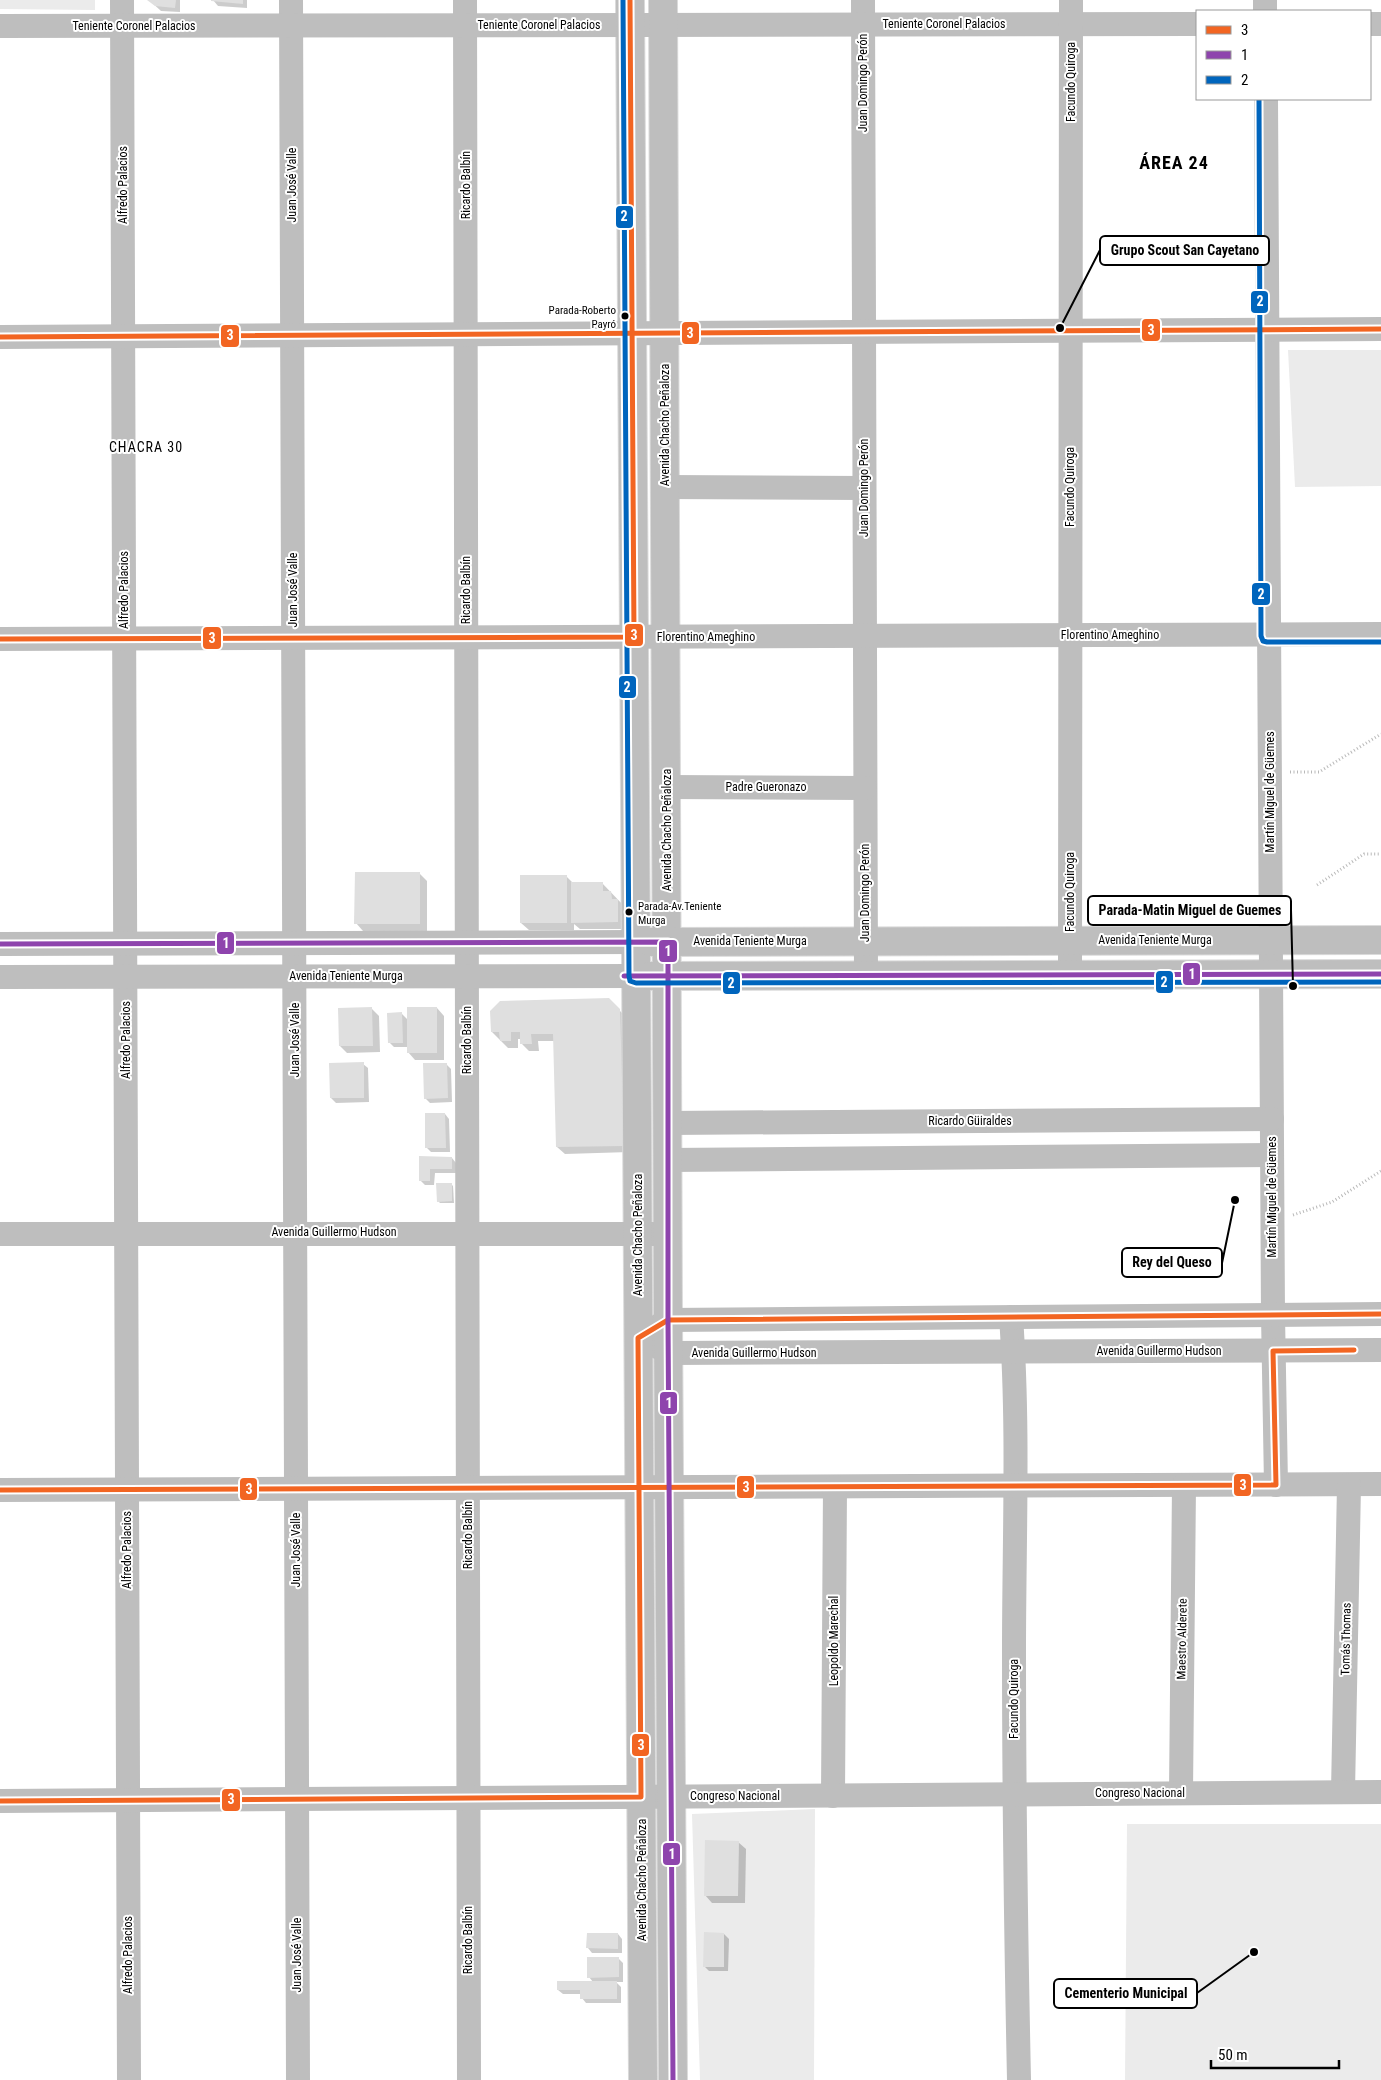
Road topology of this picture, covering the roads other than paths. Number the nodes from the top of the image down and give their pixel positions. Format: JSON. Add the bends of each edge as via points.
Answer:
{"nodes":[{"id":1,"x":122,"y":0,"type":"edge"},
{"id":2,"x":291,"y":0,"type":"edge"},
{"id":3,"x":465,"y":0,"type":"edge"},
{"id":4,"x":863,"y":0,"type":"edge"},
{"id":5,"x":1071,"y":0,"type":"edge"},
{"id":6,"x":630,"y":12,"type":"edge"},
{"id":7,"x":663,"y":12,"type":"edge"},
{"id":8,"x":863,"y":24,"type":"junction"},
{"id":9,"x":1071,"y":24,"type":"junction"},
{"id":10,"x":1196,"y":24,"type":"edge"},
{"id":11,"x":466,"y":25,"type":"junction"},
{"id":12,"x":0,"y":26,"type":"edge"},
{"id":13,"x":122,"y":26,"type":"junction"},
{"id":14,"x":291,"y":26,"type":"junction"},
{"id":15,"x":1266,"y":100,"type":"edge"},
{"id":16,"x":1267,"y":329,"type":"junction"},
{"id":17,"x":1381,"y":329,"type":"edge"},
{"id":18,"x":1071,"y":330,"type":"junction"},
{"id":19,"x":863,"y":331,"type":"junction"},
{"id":20,"x":632,"y":332,"type":"junction"},
{"id":21,"x":664,"y":332,"type":"junction"},
{"id":22,"x":466,"y":333,"type":"junction"},
{"id":23,"x":292,"y":334,"type":"junction"},
{"id":24,"x":124,"y":335,"type":"junction"},
{"id":25,"x":0,"y":337,"type":"edge"},
{"id":26,"x":665,"y":487,"type":"junction"},
{"id":27,"x":864,"y":488,"type":"junction"},
{"id":28,"x":1381,"y":634,"type":"edge"},
{"id":29,"x":1268,"y":635,"type":"junction"},
{"id":30,"x":864,"y":636,"type":"junction"},
{"id":31,"x":1070,"y":636,"type":"junction"},
{"id":32,"x":634,"y":637,"type":"junction"},
{"id":33,"x":666,"y":637,"type":"junction"},
{"id":34,"x":293,"y":638,"type":"junction"},
{"id":35,"x":466,"y":638,"type":"junction"},
{"id":36,"x":0,"y":639,"type":"edge"},
{"id":37,"x":124,"y":639,"type":"junction"},
{"id":38,"x":667,"y":787,"type":"junction"},
{"id":39,"x":865,"y":788,"type":"junction"},
{"id":40,"x":1070,"y":940,"type":"junction"},
{"id":41,"x":1270,"y":940,"type":"junction"},
{"id":42,"x":1381,"y":940,"type":"edge"},
{"id":43,"x":866,"y":941,"type":"junction"},
{"id":44,"x":294,"y":942,"type":"junction"},
{"id":45,"x":467,"y":942,"type":"junction"},
{"id":46,"x":636,"y":942,"type":"junction"},
{"id":47,"x":668,"y":942,"type":"junction"},
{"id":48,"x":125,"y":943,"type":"junction"},
{"id":49,"x":0,"y":944,"type":"edge"},
{"id":50,"x":1271,"y":974,"type":"junction"},
{"id":51,"x":1381,"y":974,"type":"edge"},
{"id":52,"x":866,"y":975,"type":"junction"},
{"id":53,"x":1070,"y":975,"type":"junction"},
{"id":54,"x":125,"y":976,"type":"junction"},
{"id":55,"x":294,"y":976,"type":"junction"},
{"id":56,"x":467,"y":976,"type":"junction"},
{"id":57,"x":636,"y":976,"type":"junction"},
{"id":58,"x":668,"y":976,"type":"junction"},
{"id":59,"x":0,"y":977,"type":"edge"},
{"id":60,"x":1272,"y":1119,"type":"junction"},
{"id":61,"x":1010,"y":1121,"type":"junction"},
{"id":62,"x":856,"y":1122,"type":"junction"},
{"id":63,"x":668,"y":1123,"type":"junction"},
{"id":64,"x":1272,"y":1155,"type":"junction"},
{"id":65,"x":1011,"y":1157,"type":"junction"},
{"id":66,"x":855,"y":1159,"type":"junction"},
{"id":67,"x":668,"y":1160,"type":"junction"},
{"id":68,"x":296,"y":1232,"type":"junction"},
{"id":69,"x":126,"y":1233,"type":"junction"},
{"id":70,"x":468,"y":1233,"type":"junction"},
{"id":71,"x":0,"y":1234,"type":"edge"},
{"id":72,"x":638,"y":1234,"type":"junction"},
{"id":73,"x":668,"y":1234,"type":"junction"},
{"id":74,"x":1381,"y":1314,"type":"edge"},
{"id":75,"x":1273,"y":1315,"type":"junction"},
{"id":76,"x":1011,"y":1317,"type":"junction"},
{"id":77,"x":668,"y":1320,"type":"junction"},
{"id":78,"x":638,"y":1338,"type":"junction"},
{"id":79,"x":1381,"y":1350,"type":"edge"},
{"id":80,"x":1274,"y":1351,"type":"junction"},
{"id":81,"x":1013,"y":1352,"type":"junction"},
{"id":82,"x":670,"y":1353,"type":"junction"},
{"id":83,"x":1381,"y":1484,"type":"edge"},
{"id":84,"x":1184,"y":1485,"type":"junction"},
{"id":85,"x":1276,"y":1485,"type":"junction"},
{"id":86,"x":1349,"y":1485,"type":"junction"},
{"id":87,"x":1014,"y":1486,"type":"junction"},
{"id":88,"x":670,"y":1487,"type":"junction"},
{"id":89,"x":835,"y":1487,"type":"junction"},
{"id":90,"x":468,"y":1488,"type":"junction"},
{"id":91,"x":639,"y":1488,"type":"junction"},
{"id":92,"x":296,"y":1489,"type":"junction"},
{"id":93,"x":0,"y":1490,"type":"edge"},
{"id":94,"x":127,"y":1490,"type":"junction"},
{"id":95,"x":1343,"y":1792,"type":"junction"},
{"id":96,"x":1381,"y":1792,"type":"edge"},
{"id":97,"x":1181,"y":1793,"type":"junction"},
{"id":98,"x":1014,"y":1794,"type":"junction"},
{"id":99,"x":672,"y":1796,"type":"junction"},
{"id":100,"x":833,"y":1796,"type":"junction"},
{"id":101,"x":641,"y":1797,"type":"junction"},
{"id":102,"x":468,"y":1798,"type":"junction"},
{"id":103,"x":297,"y":1799,"type":"junction"},
{"id":104,"x":128,"y":1800,"type":"junction"},
{"id":105,"x":0,"y":1801,"type":"edge"},
{"id":106,"x":129,"y":2080,"type":"edge"},
{"id":107,"x":298,"y":2080,"type":"edge"},
{"id":108,"x":469,"y":2080,"type":"edge"},
{"id":109,"x":643,"y":2080,"type":"edge"},
{"id":110,"x":673,"y":2080,"type":"edge"},
{"id":111,"x":1019,"y":2080,"type":"edge"}],
"edges":[{"from":1,"to":13,"type":"street","name":"Alfredo Palacios"},
{"from":2,"to":14,"type":"street","name":"Juan José Valle"},
{"from":3,"to":11,"type":"street","name":"Ricardo Balbín"},
{"from":4,"to":8,"type":"street","name":"Juan Domingo Perón"},
{"from":5,"to":9,"type":"street","name":"Facundo Quiroga"},
{"from":6,"to":7,"type":"street","name":"Teniente Coronel Palacios"},
{"from":6,"to":11,"type":"street","name":"Teniente Coronel Palacios"},
{"from":6,"to":20,"type":"main road","name":"Avenida Chacho Peñaloza"},
{"from":7,"to":8,"type":"street","name":"Teniente Coronel Palacios"},
{"from":7,"to":21,"type":"main road","name":"Avenida Chacho Peñaloza"},
{"from":8,"to":9,"type":"street","name":"Teniente Coronel Palacios"},
{"from":8,"to":19,"type":"street","name":"Juan Domingo Perón"},
{"from":9,"to":10,"type":"street","name":"Teniente Coronel Palacios"},
{"from":9,"to":18,"type":"street","name":"Facundo Quiroga"},
{"from":11,"to":14,"type":"street","name":"Teniente Coronel Palacios"},
{"from":11,"to":22,"type":"street","name":"Ricardo Balbín"},
{"from":12,"to":13,"type":"street","name":"Teniente Coronel Palacios"},
{"from":13,"to":14,"type":"street","name":"Teniente Coronel Palacios"},
{"from":13,"to":24,"type":"street","name":"Alfredo Palacios"},
{"from":14,"to":23,"type":"street","name":"Juan José Valle"},
{"from":15,"to":16,"type":"street","name":"Martín Miguel de Güemes"},
{"from":16,"to":17,"type":"street"},
{"from":16,"to":18,"type":"street"},
{"from":16,"to":29,"type":"street","name":"Martín Miguel de Güemes"},
{"from":18,"to":19,"type":"street"},
{"from":18,"to":31,"type":"street","name":"Facundo Quiroga"},
{"from":19,"to":21,"type":"street"},
{"from":19,"to":27,"type":"street","name":"Juan Domingo Perón"},
{"from":20,"to":21,"type":"street"},
{"from":20,"to":22,"type":"street"},
{"from":20,"to":32,"type":"main road","name":"Avenida Chacho Peñaloza"},
{"from":21,"to":26,"type":"main road","name":"Avenida Chacho Peñaloza"},
{"from":22,"to":23,"type":"street"},
{"from":22,"to":35,"type":"street","name":"Ricardo Balbín"},
{"from":23,"to":24,"type":"street"},
{"from":23,"to":34,"type":"street","name":"Juan José Valle"},
{"from":24,"to":25,"type":"street"},
{"from":24,"to":37,"type":"street","name":"Alfredo Palacios"},
{"from":26,"to":27,"type":"street"},
{"from":26,"to":33,"type":"main road","name":"Avenida Chacho Peñaloza"},
{"from":27,"to":30,"type":"street","name":"Juan Domingo Perón"},
{"from":28,"to":29,"type":"street","name":"Florentino Ameghino"},
{"from":29,"to":31,"type":"street","name":"Florentino Ameghino"},
{"from":29,"to":41,"type":"street","name":"Martín Miguel de Güemes"},
{"from":30,"to":31,"type":"street","name":"Florentino Ameghino"},
{"from":30,"to":33,"type":"street","name":"Florentino Ameghino"},
{"from":30,"to":39,"type":"street","name":"Juan Domingo Perón"},
{"from":31,"to":40,"type":"street","name":"Facundo Quiroga"},
{"from":32,"to":33,"type":"street","name":"Florentino Ameghino"},
{"from":32,"to":35,"type":"street","name":"Florentino Ameghino"},
{"from":32,"to":46,"type":"main road","name":"Avenida Chacho Peñaloza"},
{"from":33,"to":38,"type":"main road","name":"Avenida Chacho Peñaloza"},
{"from":34,"to":35,"type":"street","name":"Florentino Ameghino"},
{"from":34,"to":37,"type":"street","name":"Florentino Ameghino"},
{"from":34,"to":44,"type":"street","name":"Juan José Valle"},
{"from":35,"to":45,"type":"street","name":"Ricardo Balbín"},
{"from":36,"to":37,"type":"street","name":"Florentino Ameghino"},
{"from":37,"to":48,"type":"street","name":"Alfredo Palacios"},
{"from":38,"to":39,"type":"street","name":"Padre Gueronazo"},
{"from":38,"to":47,"type":"main road","name":"Avenida Chacho Peñaloza"},
{"from":39,"to":43,"type":"street","name":"Juan Domingo Perón"},
{"from":40,"to":41,"type":"main road","name":"Avenida Teniente Murga"},
{"from":40,"to":43,"type":"main road","name":"Avenida Teniente Murga"},
{"from":40,"to":53,"type":"street","name":"Facundo Quiroga"},
{"from":41,"to":42,"type":"main road","name":"Avenida Teniente Murga"},
{"from":41,"to":50,"type":"street","name":"Martín Miguel de Güemes"},
{"from":43,"to":47,"type":"main road","name":"Avenida Teniente Murga"},
{"from":43,"to":52,"type":"street","name":"Juan Domingo Perón"},
{"from":44,"to":45,"type":"street","name":"Avenida Teniente Murga"},
{"from":44,"to":48,"type":"street","name":"Avenida Teniente Murga"},
{"from":44,"to":55,"type":"street","name":"Juan José Valle"},
{"from":45,"to":46,"type":"street","name":"Avenida Teniente Murga"},
{"from":45,"to":56,"type":"street","name":"Ricardo Balbín"},
{"from":46,"to":47,"type":"main road","name":"Avenida Teniente Murga"},
{"from":46,"to":57,"type":"main road","name":"Avenida Chacho Peñaloza"},
{"from":47,"to":58,"type":"main road","name":"Avenida Chacho Peñaloza"},
{"from":48,"to":49,"type":"street","name":"Avenida Teniente Murga"},
{"from":48,"to":54,"type":"street","name":"Alfredo Palacios"},
{"from":50,"to":51,"type":"main road","name":"Avenida Teniente Murga"},
{"from":50,"to":53,"type":"main road","name":"Avenida Teniente Murga"},
{"from":50,"to":60,"type":"street","name":"Martín Miguel de Güemes"},
{"from":52,"to":53,"type":"main road","name":"Avenida Teniente Murga"},
{"from":52,"to":58,"type":"main road","name":"Avenida Teniente Murga"},
{"from":54,"to":55,"type":"street","name":"Avenida Teniente Murga"},
{"from":54,"to":59,"type":"street","name":"Avenida Teniente Murga"},
{"from":54,"to":69,"type":"street","name":"Alfredo Palacios"},
{"from":55,"to":56,"type":"street","name":"Avenida Teniente Murga"},
{"from":55,"to":68,"type":"street","name":"Juan José Valle"},
{"from":56,"to":57,"type":"street","name":"Avenida Teniente Murga"},
{"from":56,"to":70,"type":"street","name":"Ricardo Balbín"},
{"from":57,"to":58,"type":"main road","name":"Avenida Teniente Murga"},
{"from":57,"to":72,"type":"main road","name":"Avenida Chacho Peñaloza"},
{"from":58,"to":63,"type":"main road","name":"Avenida Chacho Peñaloza"},
{"from":60,"to":61,"type":"street","name":"Ricardo Güiraldes"},
{"from":60,"to":64,"type":"street","name":"Martín Miguel de Güemes"},
{"from":61,"to":62,"type":"street","name":"Ricardo Güiraldes"},
{"from":61,"to":65,"type":"street"},
{"from":62,"to":63,"type":"street","name":"Ricardo Güiraldes"},
{"from":62,"to":66,"type":"street"},
{"from":63,"to":67,"type":"main road","name":"Avenida Chacho Peñaloza"},
{"from":64,"to":65,"type":"street"},
{"from":64,"to":75,"type":"street","name":"Martín Miguel de Güemes"},
{"from":65,"to":66,"type":"street"},
{"from":66,"to":67,"type":"street"},
{"from":67,"to":73,"type":"main road","name":"Avenida Chacho Peñaloza"},
{"from":68,"to":69,"type":"street","name":"Avenida Guillermo Hudson"},
{"from":68,"to":70,"type":"street","name":"Avenida Guillermo Hudson"},
{"from":68,"to":92,"type":"street","name":"Juan José Valle"},
{"from":69,"to":71,"type":"street","name":"Avenida Guillermo Hudson"},
{"from":69,"to":94,"type":"street","name":"Alfredo Palacios"},
{"from":70,"to":72,"type":"street","name":"Avenida Guillermo Hudson"},
{"from":70,"to":90,"type":"street","name":"Ricardo Balbín"},
{"from":72,"to":73,"type":"street","name":"Avenida Guillermo Hudson"},
{"from":72,"to":78,"type":"main road","name":"Avenida Chacho Peñaloza"},
{"from":73,"to":77,"type":"main road","name":"Avenida Chacho Peñaloza"},
{"from":74,"to":75,"type":"street"},
{"from":75,"to":76,"type":"street"},
{"from":75,"to":80,"type":"street","name":"Martín Miguel de Güemes"},
{"from":76,"to":77,"type":"street"},
{"from":76,"to":81,"type":"street","name":"Facundo Quiroga"},
{"from":77,"to":78,"type":"street"},
{"from":77,"to":82,"type":"main road","name":"Avenida Chacho Peñaloza"},
{"from":78,"to":82,"type":"street","name":"Avenida Guillermo Hudson"},
{"from":78,"to":91,"type":"main road","name":"Avenida Chacho Peñaloza"},
{"from":79,"to":80,"type":"street","name":"Avenida Guillermo Hudson"},
{"from":80,"to":81,"type":"street","name":"Avenida Guillermo Hudson"},
{"from":80,"to":85,"type":"street","name":"Martín Miguel de Güemes"},
{"from":81,"to":82,"type":"street","name":"Avenida Guillermo Hudson"},
{"from":81,"to":87,"type":"street","name":"Facundo Quiroga"},
{"from":82,"to":88,"type":"main road","name":"Avenida Chacho Peñaloza"},
{"from":83,"to":86,"type":"street"},
{"from":84,"to":85,"type":"street"},
{"from":84,"to":87,"type":"street"},
{"from":84,"to":97,"type":"street","name":"Maestro Alderete"},
{"from":85,"to":86,"type":"street"},
{"from":86,"to":95,"type":"street","name":"Tomás Thomas"},
{"from":87,"to":89,"type":"street"},
{"from":87,"to":98,"type":"street","name":"Facundo Quiroga"},
{"from":88,"to":89,"type":"street"},
{"from":88,"to":91,"type":"street"},
{"from":88,"to":99,"type":"main road","name":"Avenida Chacho Peñaloza"},
{"from":89,"to":100,"type":"street","name":"Leopoldo Marechal"},
{"from":90,"to":91,"type":"street"},
{"from":90,"to":92,"type":"street"},
{"from":90,"to":102,"type":"street","name":"Ricardo Balbín"},
{"from":91,"to":101,"type":"main road","name":"Avenida Chacho Peñaloza"},
{"from":92,"to":94,"type":"street"},
{"from":92,"to":103,"type":"street","name":"Juan José Valle"},
{"from":93,"to":94,"type":"street"},
{"from":94,"to":104,"type":"street","name":"Alfredo Palacios"},
{"from":95,"to":96,"type":"street","name":"Congreso Nacional"},
{"from":95,"to":97,"type":"street","name":"Congreso Nacional"},
{"from":97,"to":98,"type":"street","name":"Congreso Nacional"},
{"from":98,"to":100,"type":"street","name":"Congreso Nacional"},
{"from":98,"to":111,"type":"street","name":"Facundo Quiroga"},
{"from":99,"to":100,"type":"street","name":"Congreso Nacional"},
{"from":99,"to":101,"type":"street","name":"Congreso Nacional"},
{"from":99,"to":110,"type":"main road","name":"Avenida Chacho Peñaloza"},
{"from":101,"to":102,"type":"street","name":"Congreso Nacional"},
{"from":101,"to":109,"type":"main road","name":"Avenida Chacho Peñaloza"},
{"from":102,"to":103,"type":"street","name":"Congreso Nacional"},
{"from":102,"to":108,"type":"street","name":"Ricardo Balbín"},
{"from":103,"to":104,"type":"street","name":"Congreso Nacional"},
{"from":103,"to":107,"type":"street","name":"Juan José Valle"},
{"from":104,"to":105,"type":"street","name":"Congreso Nacional"},
{"from":104,"to":106,"type":"street","name":"Alfredo Palacios"}]}
